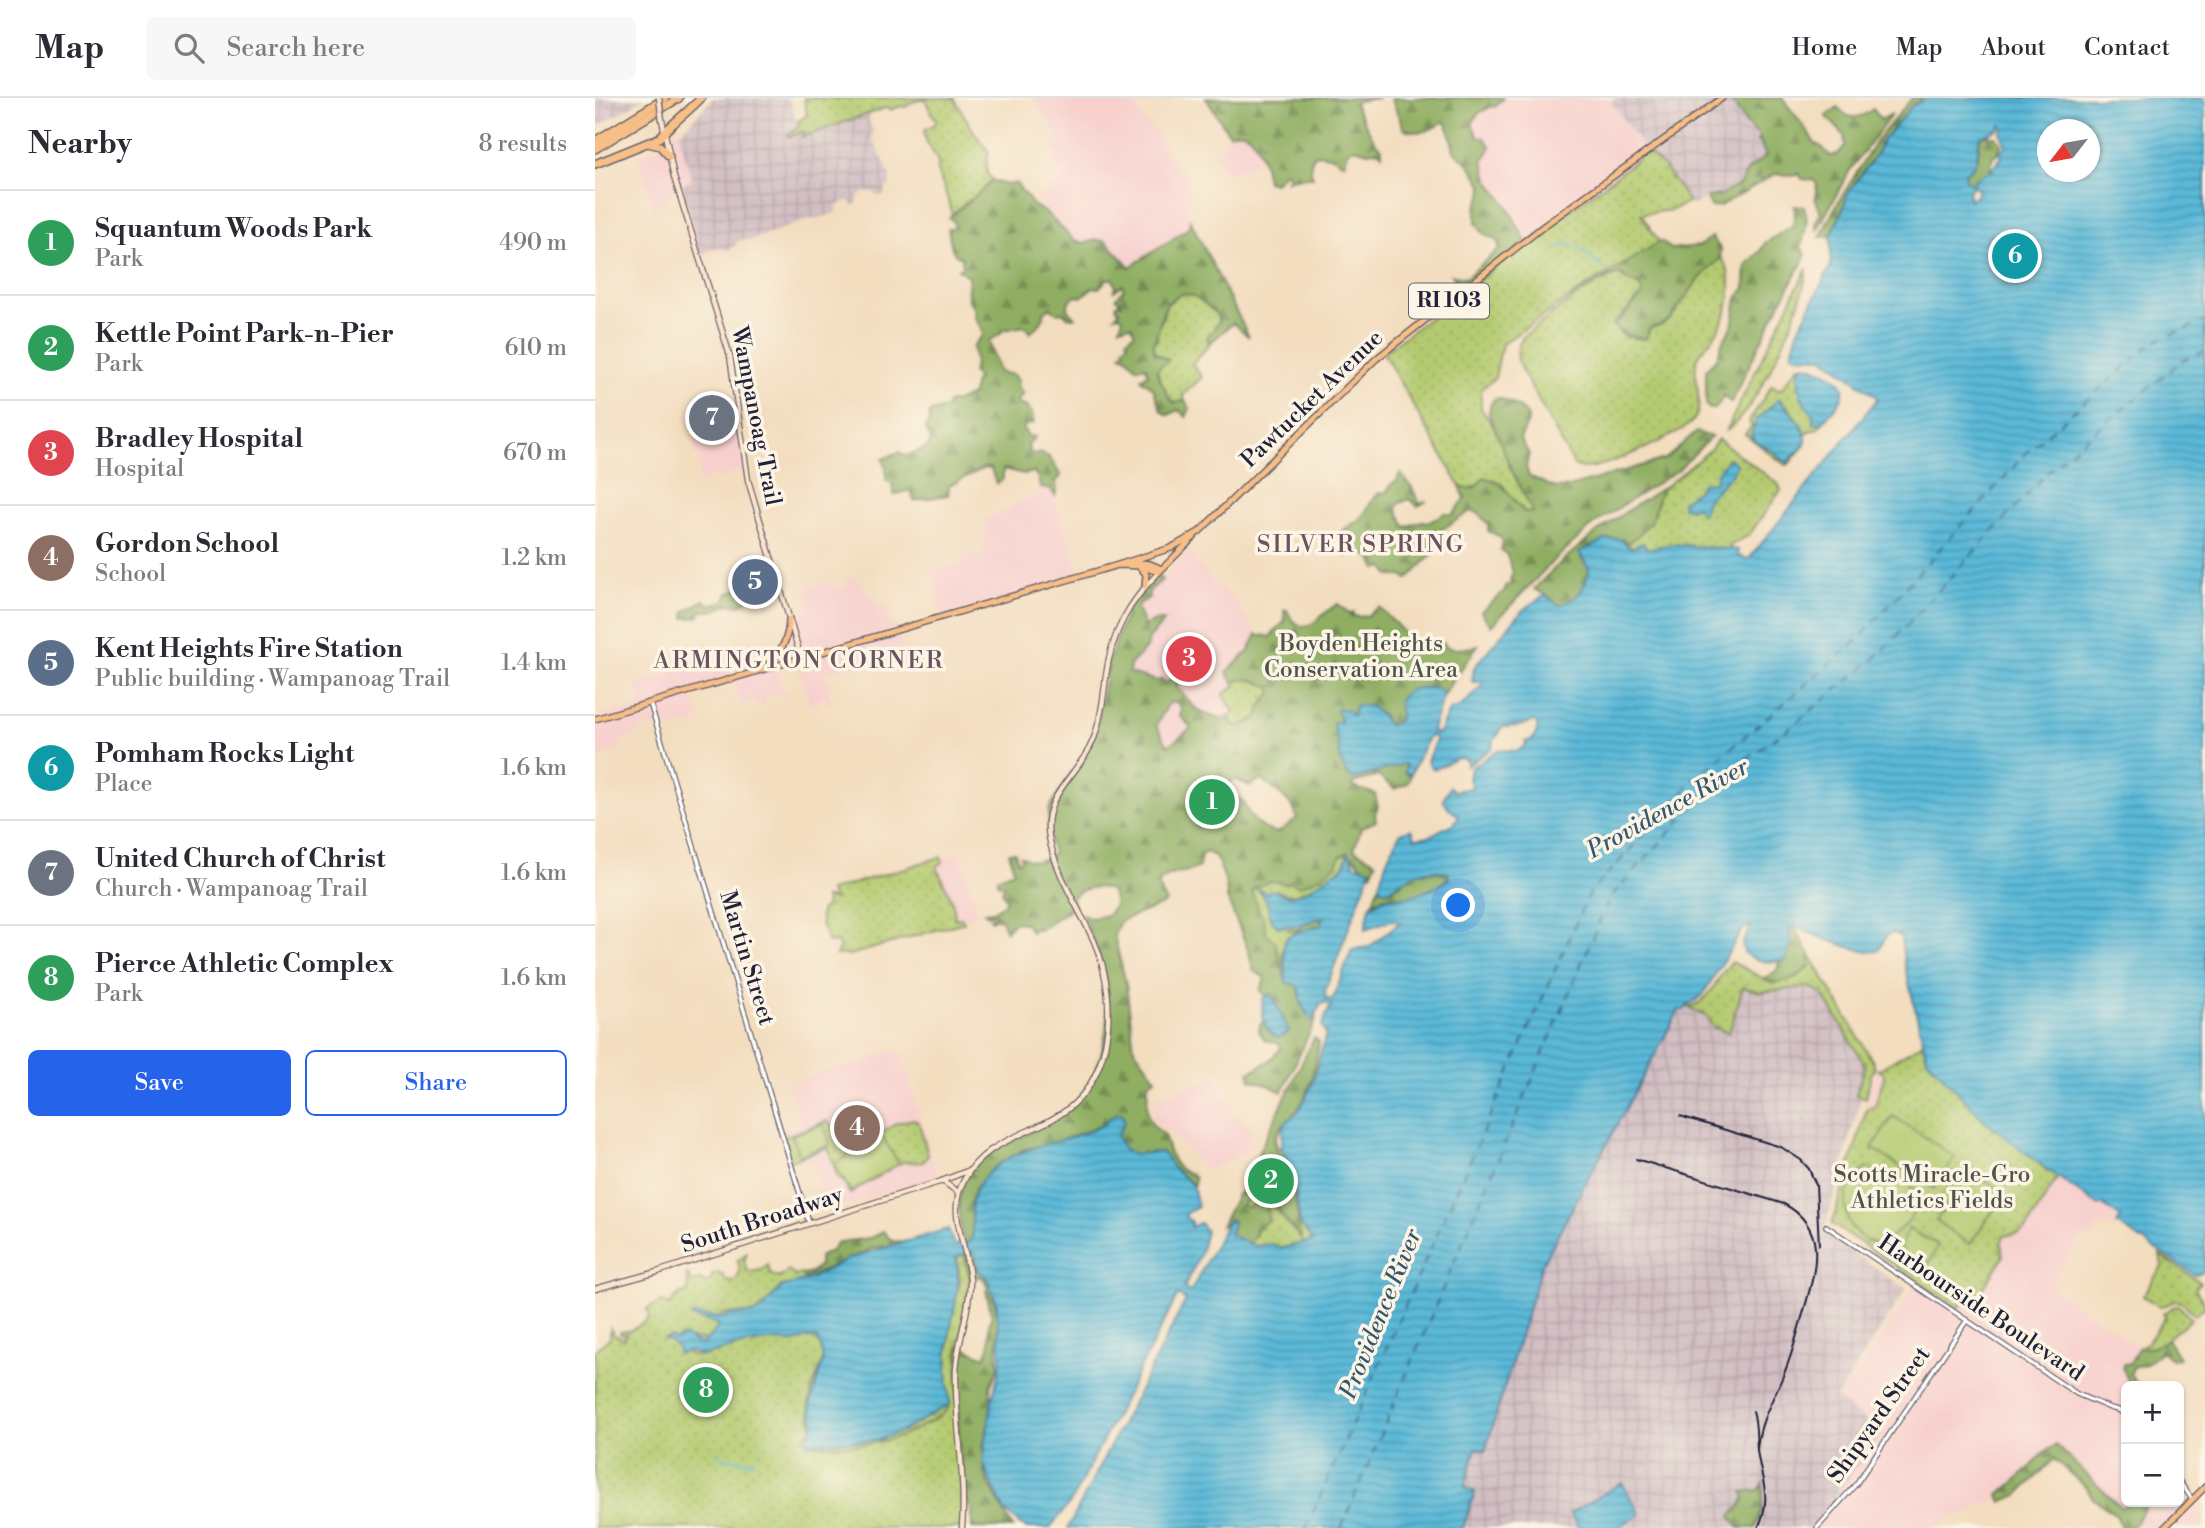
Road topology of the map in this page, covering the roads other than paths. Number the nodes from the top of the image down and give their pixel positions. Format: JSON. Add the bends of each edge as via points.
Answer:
{"nodes":[{"id":1,"x":659,"y":98,"type":"edge"},
{"id":2,"x":665,"y":98,"type":"edge"},
{"id":3,"x":679,"y":98,"type":"edge"},
{"id":4,"x":701,"y":98,"type":"edge"},
{"id":5,"x":1722,"y":98,"type":"edge"},
{"id":6,"x":664,"y":130,"type":"junction"},
{"id":7,"x":595,"y":141,"type":"edge"},
{"id":8,"x":644,"y":144,"type":"junction"},
{"id":9,"x":595,"y":149,"type":"edge"},
{"id":10,"x":669,"y":156,"type":"junction"},
{"id":11,"x":595,"y":164,"type":"edge"},
{"id":12,"x":1199,"y":532,"type":"junction"},
{"id":13,"x":1120,"y":564,"type":"junction"},
{"id":14,"x":1139,"y":566,"type":"junction"},
{"id":15,"x":1161,"y":570,"type":"junction"},
{"id":16,"x":1145,"y":586,"type":"junction"},
{"id":17,"x":789,"y":619,"type":"junction"},
{"id":18,"x":801,"y":658,"type":"junction"},
{"id":19,"x":759,"y":671,"type":"junction"},
{"id":20,"x":650,"y":703,"type":"junction"},
{"id":21,"x":595,"y":719,"type":"edge"},
{"id":22,"x":970,"y":1170,"type":"junction"},
{"id":23,"x":940,"y":1182,"type":"junction"},
{"id":24,"x":959,"y":1193,"type":"junction"},
{"id":25,"x":809,"y":1223,"type":"junction"},
{"id":26,"x":1826,"y":1226,"type":"dead end"},
{"id":27,"x":595,"y":1289,"type":"edge"},
{"id":28,"x":1967,"y":1320,"type":"junction"},
{"id":29,"x":2121,"y":1412,"type":"edge"},
{"id":30,"x":2184,"y":1487,"type":"edge"},
{"id":31,"x":2205,"y":1487,"type":"edge"},
{"id":32,"x":2193,"y":1499,"type":"junction"},
{"id":33,"x":962,"y":1528,"type":"edge"},
{"id":34,"x":1817,"y":1528,"type":"edge"},
{"id":35,"x":2164,"y":1528,"type":"edge"}],
"edges":[{"from":1,"to":6,"type":"main road","name":"Wampanoag Trail","bridge":true},
{"from":2,"to":7,"type":"highway"},
{"from":3,"to":9,"type":"highway"},
{"from":4,"to":6,"type":"highway"},
{"from":5,"to":12,"type":"main road","name":"Pawtucket Avenue","number":"RI 103","via":[[1545,225],[1375,359]]},
{"from":6,"to":8,"type":"highway"},
{"from":6,"to":10,"type":"main road","name":"Wampanoag Trail"},
{"from":8,"to":10,"type":"highway","via":[[657,144]]},
{"from":8,"to":11,"type":"highway"},
{"from":10,"to":17,"type":"main road","name":"Wampanoag Trail","via":[[728,348],[747,477]]},
{"from":12,"to":13,"type":"main road","name":"Pawtucket Avenue","number":"RI 103","via":[[1171,548]]},
{"from":12,"to":15,"type":"main road","number":"RI 103"},
{"from":13,"to":14,"type":"main road","name":"Pawtucket Avenue","number":"RI 103"},
{"from":13,"to":15,"type":"main road","name":"Pawtucket Avenue","via":[[1143,563]]},
{"from":13,"to":18,"type":"main road","name":"Pawtucket Avenue","number":"RI 103"},
{"from":14,"to":15,"type":"main road","name":"Pawtucket Avenue","number":"RI 103"},
{"from":14,"to":16,"type":"main road","via":[[1146,576]]},
{"from":15,"to":16,"type":"main road"},
{"from":16,"to":22,"type":"main road","via":[[1114,638],[1092,743],[1062,784],[1048,816],[1060,871],[1101,960],[1108,1002],[1103,1053],[1086,1090],[1066,1111],[993,1149]]},
{"from":17,"to":18,"type":"main road","name":"Wampanoag Trail"},
{"from":17,"to":19,"type":"main road","via":[[781,650]]},
{"from":18,"to":19,"type":"main road","name":"Pawtucket Avenue","number":"RI 103"},
{"from":19,"to":20,"type":"main road","name":"Pawtucket Avenue","number":"RI 103"},
{"from":20,"to":21,"type":"main road","name":"Pawtucket Avenue","number":"RI 103"},
{"from":20,"to":25,"type":"street","name":"Martin Street"},
{"from":22,"to":23,"type":"main road","name":"South Broadway"},
{"from":22,"to":24,"type":"main road"},
{"from":23,"to":24,"type":"main road"},
{"from":23,"to":25,"type":"main road","name":"South Broadway"},
{"from":24,"to":33,"type":"main road","via":[[957,1218],[969,1276],[956,1373]]},
{"from":25,"to":27,"type":"main road","name":"South Broadway"},
{"from":26,"to":28,"type":"street","name":"Harbourside Boulevard"},
{"from":28,"to":29,"type":"street","name":"Harbourside Boulevard","via":[[2077,1394]]},
{"from":28,"to":34,"type":"street","name":"Shipyard Street","via":[[1856,1484]]},
{"from":30,"to":32,"type":"street"},
{"from":31,"to":32,"type":"main road"},
{"from":32,"to":35,"type":"main road"}]}
